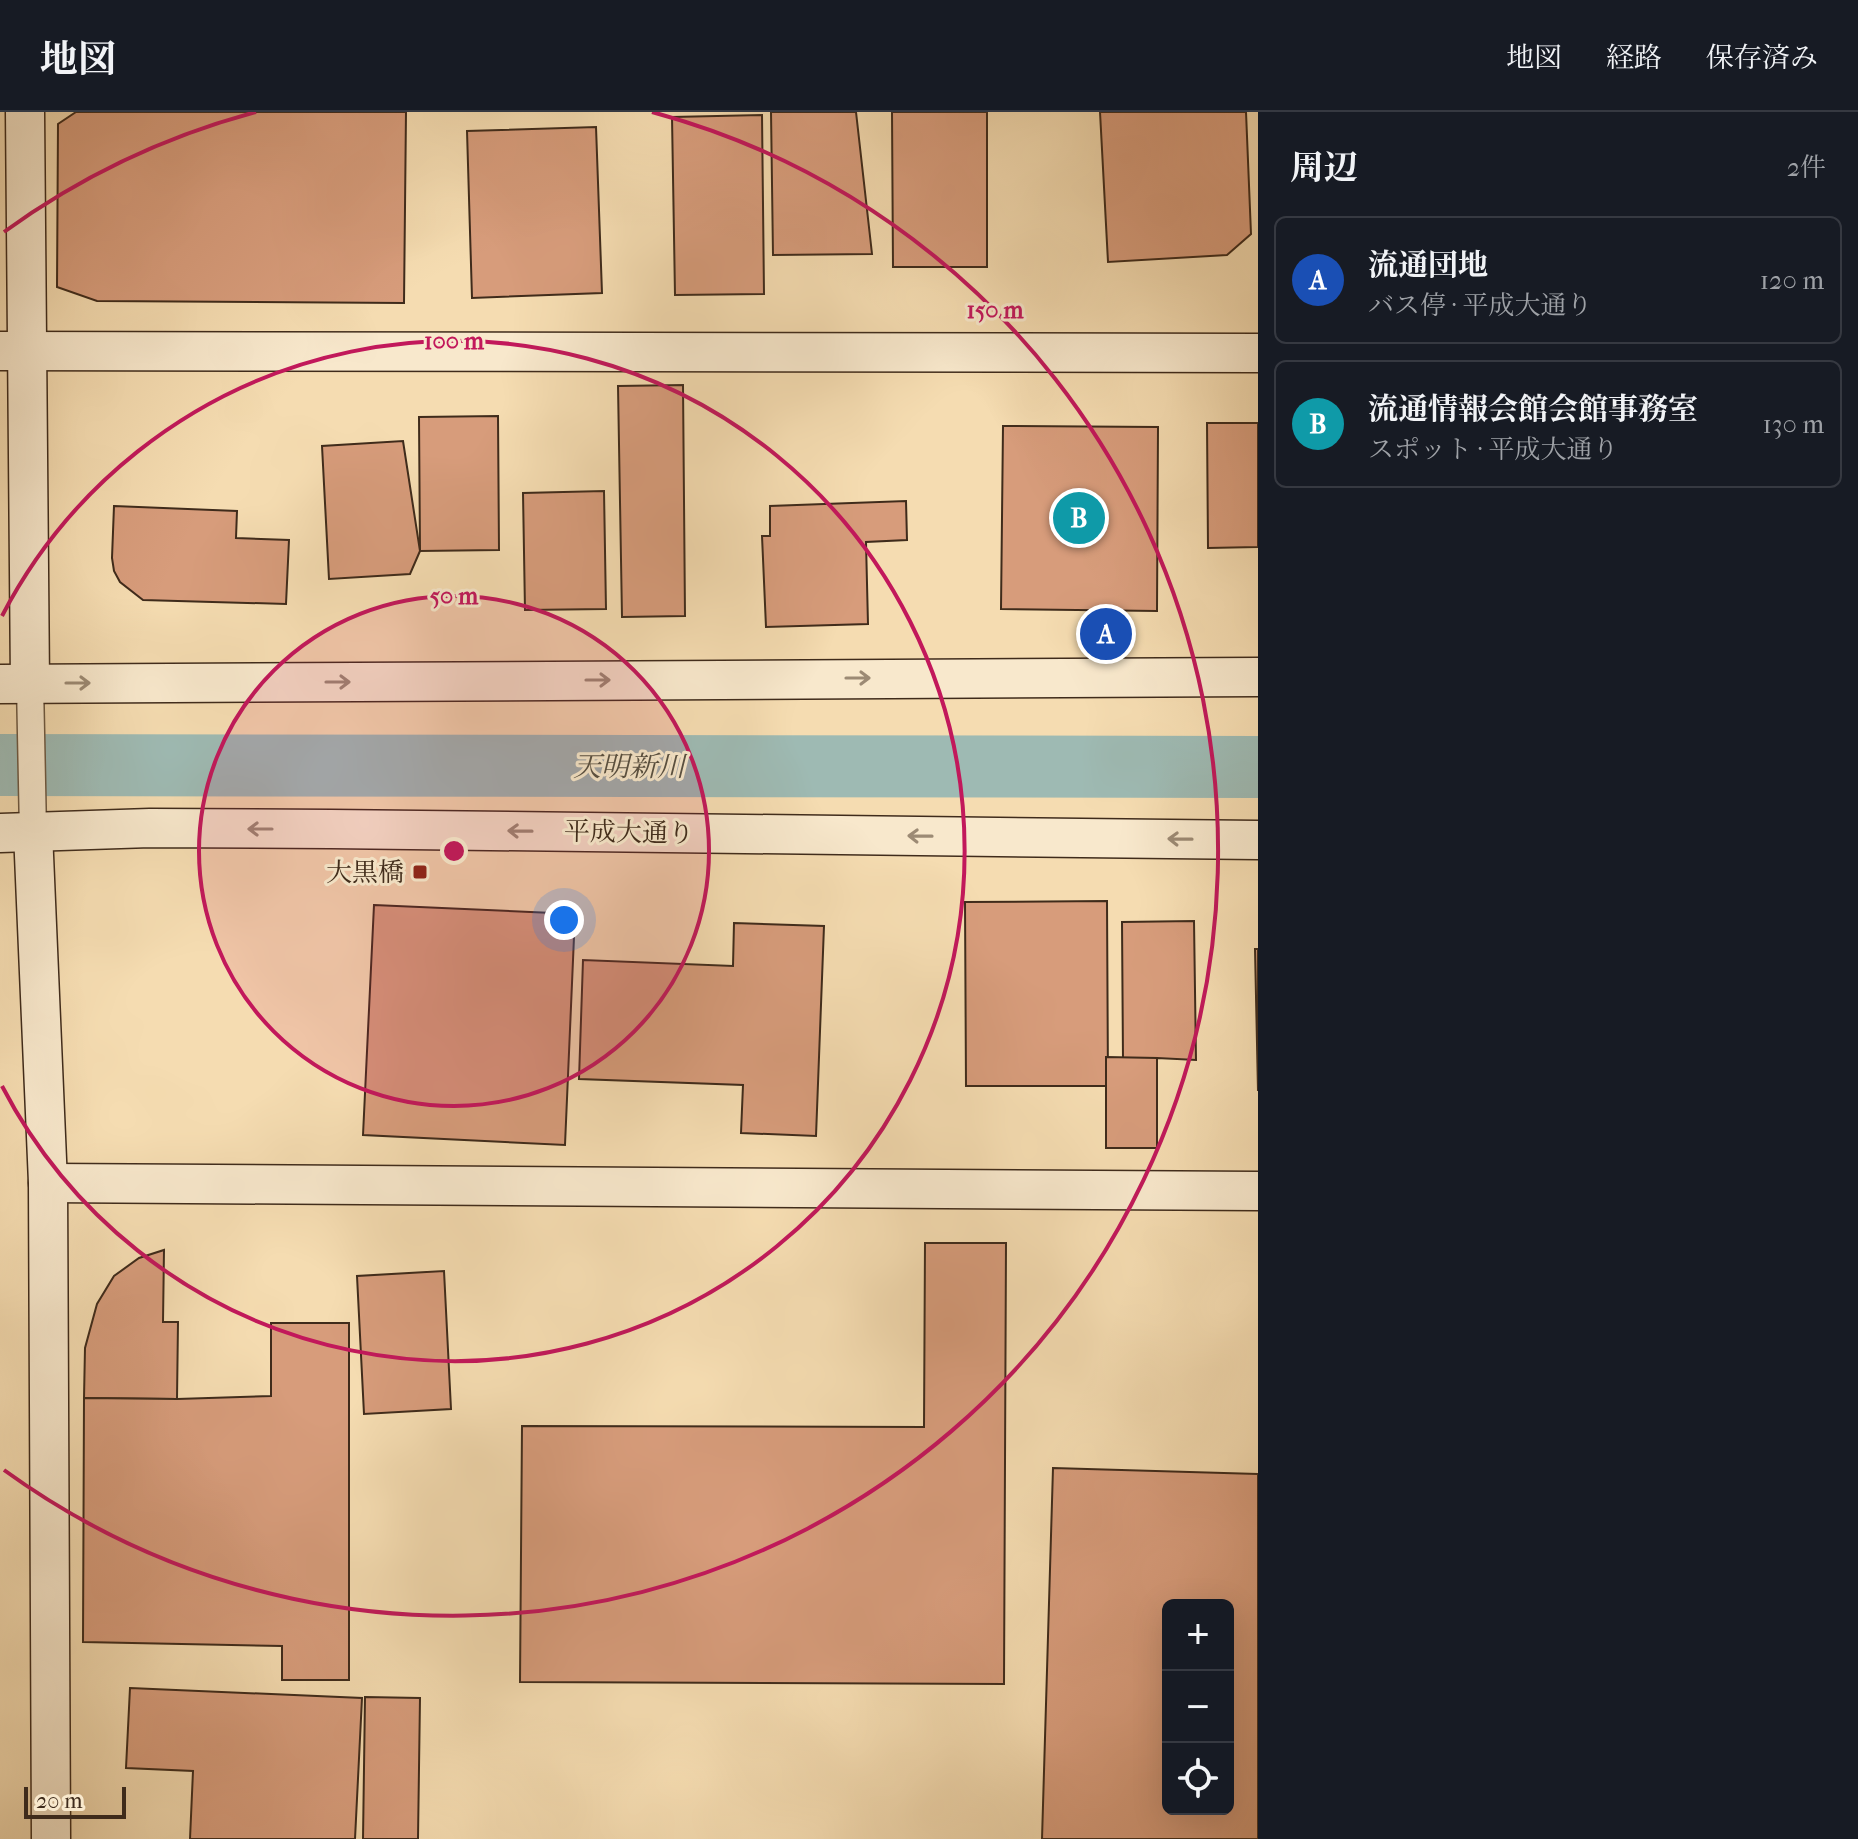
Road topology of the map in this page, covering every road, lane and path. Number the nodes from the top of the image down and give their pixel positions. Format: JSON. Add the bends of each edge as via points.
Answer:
{"nodes":[{"id":1,"x":25,"y":112,"type":"edge"},
{"id":2,"x":14,"y":351,"type":"edge"},
{"id":3,"x":1258,"y":353,"type":"edge"},
{"id":4,"x":1258,"y":677,"type":"edge"},
{"id":5,"x":20,"y":691,"type":"edge"},
{"id":6,"x":22,"y":820,"type":"edge"},
{"id":7,"x":1258,"y":840,"type":"edge"},
{"id":8,"x":48,"y":1183,"type":"junction"},
{"id":9,"x":1258,"y":1191,"type":"edge"},
{"id":10,"x":51,"y":1839,"type":"edge"}],
"edges":[{"from":1,"to":2,"type":"street"},
{"from":2,"to":3,"type":"street"},
{"from":2,"to":5,"type":"street"},
{"from":5,"to":4,"type":"street","one_way":true},
{"from":5,"to":6,"type":"street"},
{"from":7,"to":6,"type":"street","name":"平成大通り","one_way":true,"via":[[150,828]]},
{"from":6,"to":8,"type":"street"},
{"from":8,"to":9,"type":"street"},
{"from":8,"to":10,"type":"street"}]}
